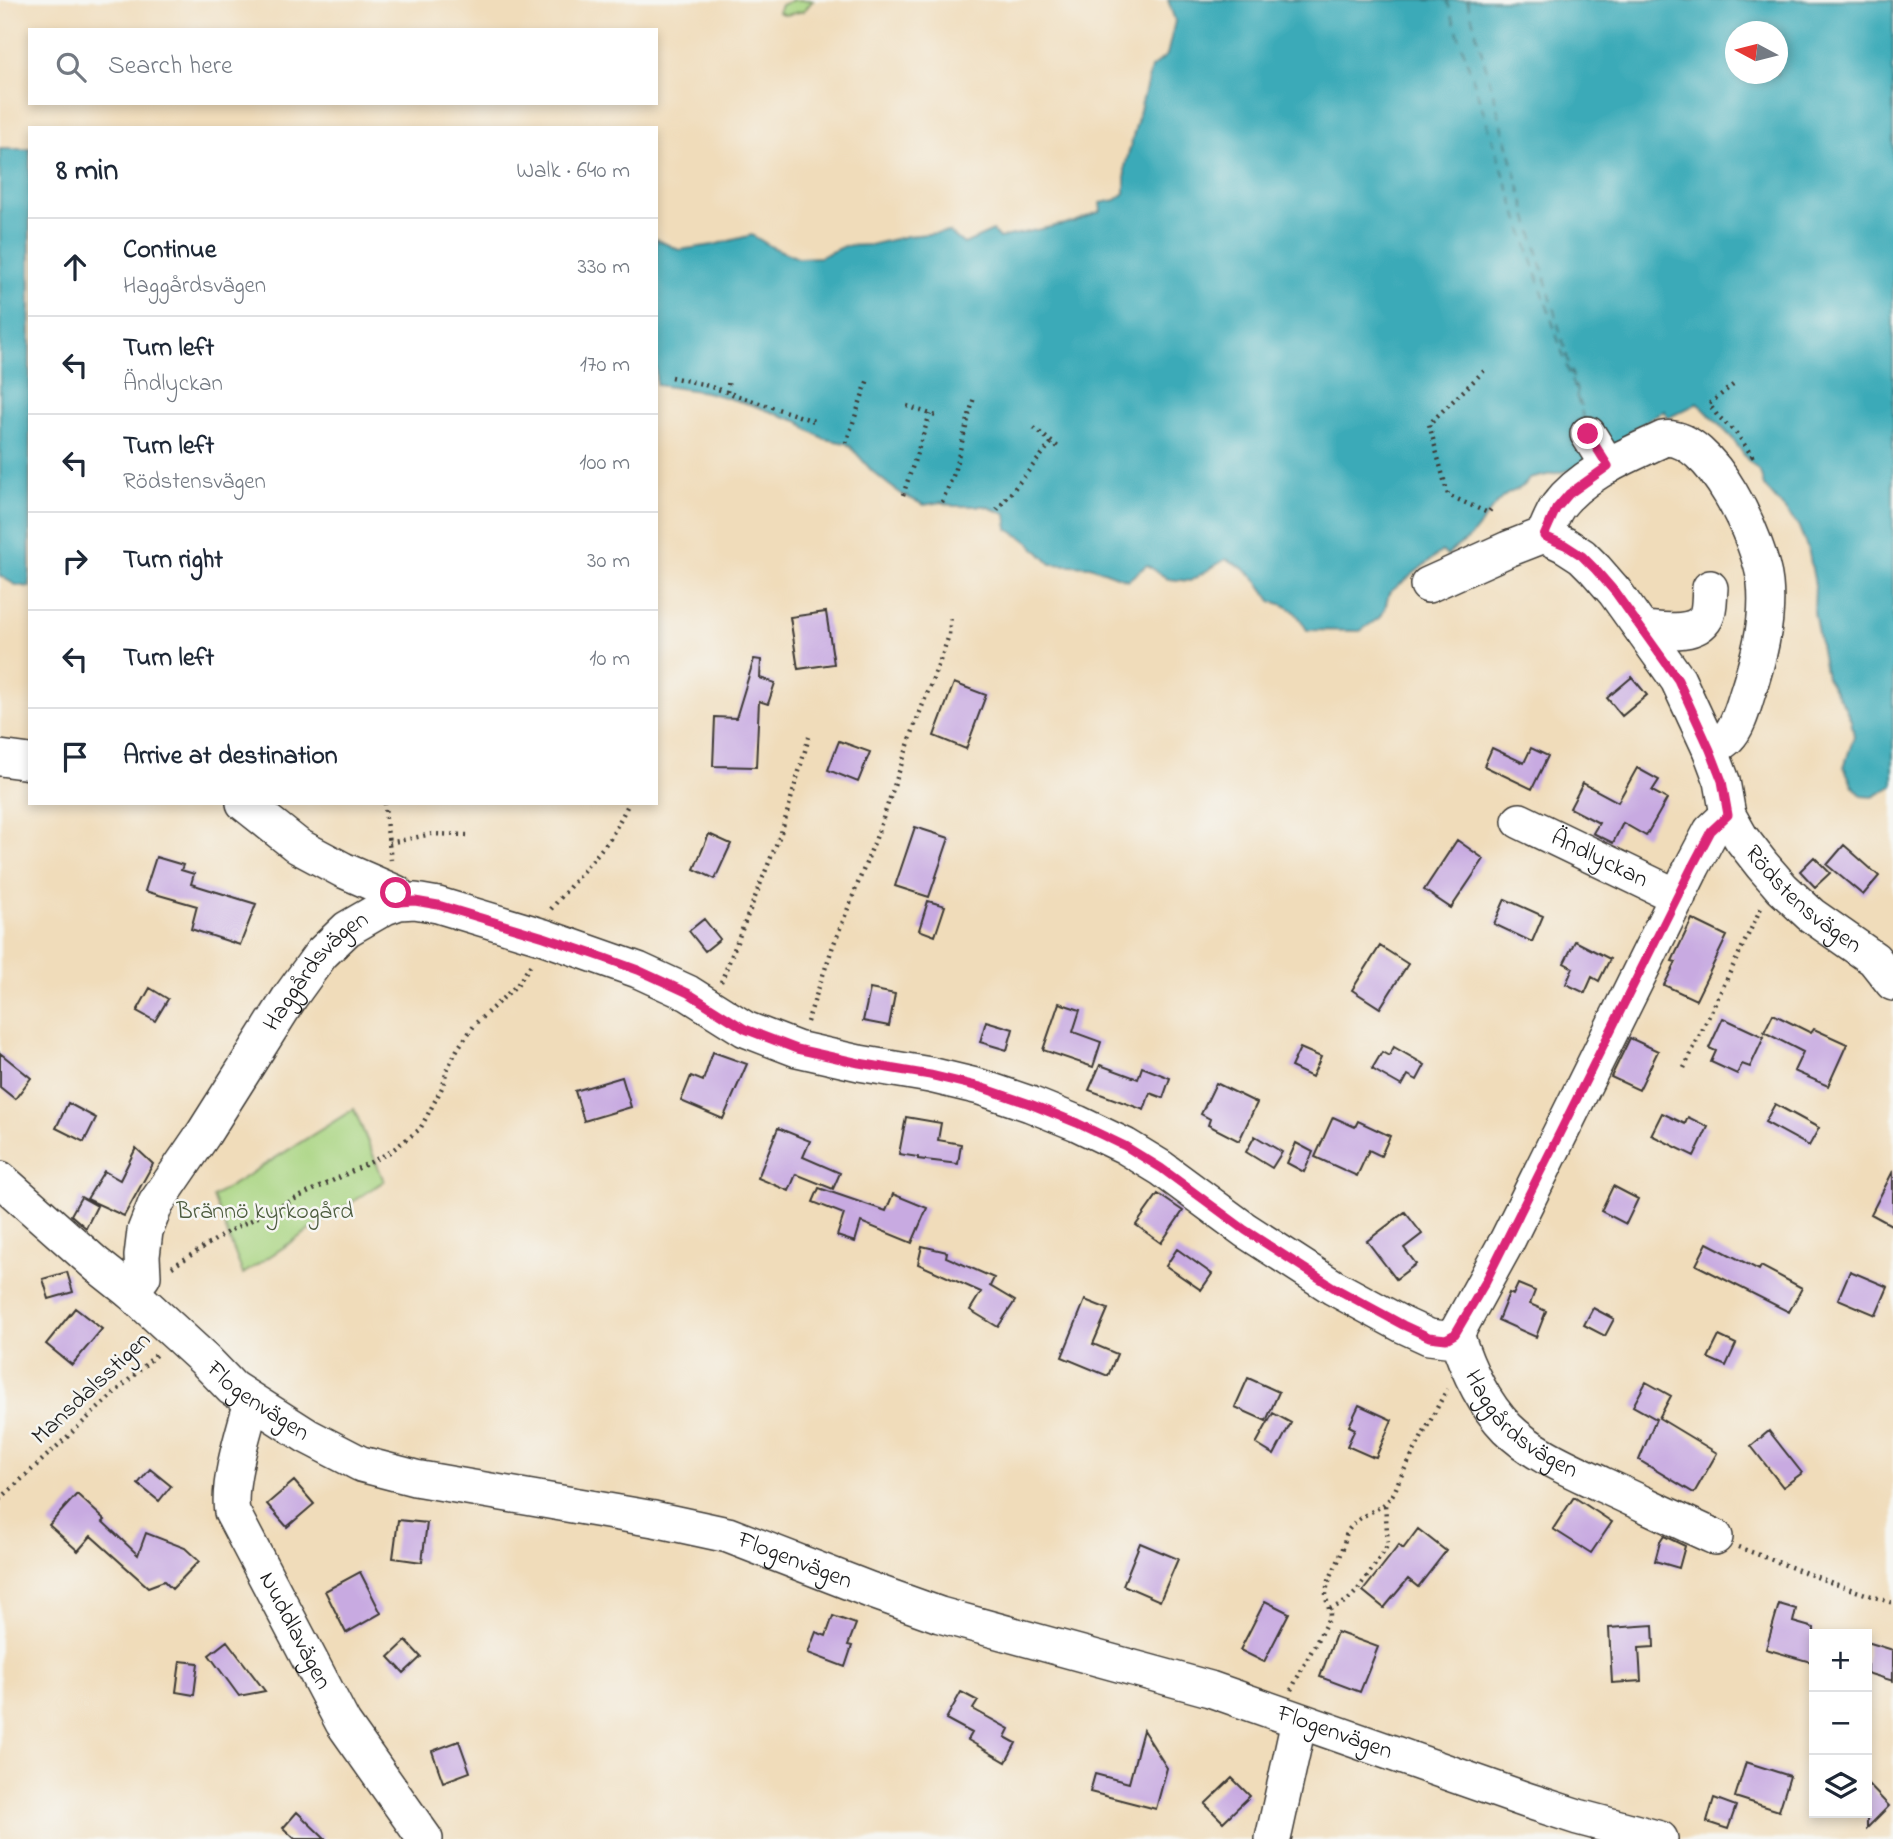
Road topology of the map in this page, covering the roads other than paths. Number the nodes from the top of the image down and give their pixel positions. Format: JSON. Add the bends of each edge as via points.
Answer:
{"nodes":[{"id":1,"x":1588,"y":434,"type":"dead end"},
{"id":2,"x":1608,"y":466,"type":"junction"},
{"id":3,"x":1544,"y":536,"type":"junction"},
{"id":4,"x":1429,"y":585,"type":"dead end"},
{"id":5,"x":1710,"y":588,"type":"dead end"},
{"id":6,"x":1642,"y":629,"type":"junction"},
{"id":7,"x":1710,"y":750,"type":"junction"},
{"id":8,"x":0,"y":758,"type":"edge"},
{"id":9,"x":28,"y":762,"type":"edge"},
{"id":10,"x":247,"y":805,"type":"edge"},
{"id":11,"x":1728,"y":815,"type":"junction"},
{"id":12,"x":1520,"y":821,"type":"dead end"},
{"id":13,"x":396,"y":893,"type":"road end"},
{"id":14,"x":1678,"y":897,"type":"junction"},
{"id":15,"x":1893,"y":983,"type":"edge"},
{"id":16,"x":0,"y":1179,"type":"edge"},
{"id":17,"x":137,"y":1284,"type":"junction"},
{"id":18,"x":1460,"y":1345,"type":"junction"},
{"id":19,"x":251,"y":1402,"type":"junction"},
{"id":20,"x":1715,"y":1537,"type":"road end"},
{"id":21,"x":1289,"y":1717,"type":"junction"},
{"id":22,"x":425,"y":1839,"type":"edge"},
{"id":23,"x":1273,"y":1839,"type":"edge"},
{"id":24,"x":1660,"y":1839,"type":"edge"}],
"edges":[{"from":1,"to":2,"type":"street"},
{"from":2,"to":3,"type":"street","via":[[1569,494]]},
{"from":2,"to":7,"type":"street","via":[[1663,439],[1682,442],[1718,473],[1760,560],[1766,613],[1760,650],[1741,713],[1728,738]]},
{"from":3,"to":4,"type":"street"},
{"from":3,"to":6,"type":"street","name":"Rödstensvägen","via":[[1582,556]]},
{"from":5,"to":6,"type":"street","via":[[1708,613],[1697,626]]},
{"from":6,"to":7,"type":"street","name":"Rödstensvägen","via":[[1678,680]]},
{"from":7,"to":11,"type":"street","name":"Rödstensvägen"},
{"from":8,"to":9,"type":"street"},
{"from":10,"to":13,"type":"street","via":[[298,846]]},
{"from":11,"to":14,"type":"street","name":"Ändlyckan","via":[[1711,831]]},
{"from":11,"to":15,"type":"street","name":"Rödstensvägen","via":[[1774,879],[1811,915],[1874,959]]},
{"from":12,"to":14,"type":"street","name":"Ändlyckan"},
{"from":14,"to":18,"type":"street","name":"Ändlyckan"},
{"from":16,"to":17,"type":"street","name":"Flogenvägen","via":[[97,1265]]},
{"from":17,"to":18,"type":"street","name":"Haggårdsvägen","via":[[145,1231],[156,1203],[321,954],[347,929],[385,907],[415,901],[638,970],[688,993],[745,1029],[797,1049],[980,1087],[1077,1123],[1161,1168],[1333,1287],[1429,1337]]},
{"from":17,"to":19,"type":"street","name":"Flogenvägen","via":[[178,1334]]},
{"from":18,"to":20,"type":"street","name":"Haggårdsvägen","via":[[1494,1413],[1524,1442],[1560,1464]]},
{"from":19,"to":21,"type":"street","name":"Flogenvägen","via":[[375,1469],[728,1535],[940,1615],[1179,1679]]},
{"from":19,"to":22,"type":"street","name":"Nuddlavägen","via":[[233,1477],[232,1512],[343,1723]]},
{"from":21,"to":23,"type":"street"},
{"from":21,"to":24,"type":"street","name":"Flogenvägen","via":[[1567,1814]]}]}
